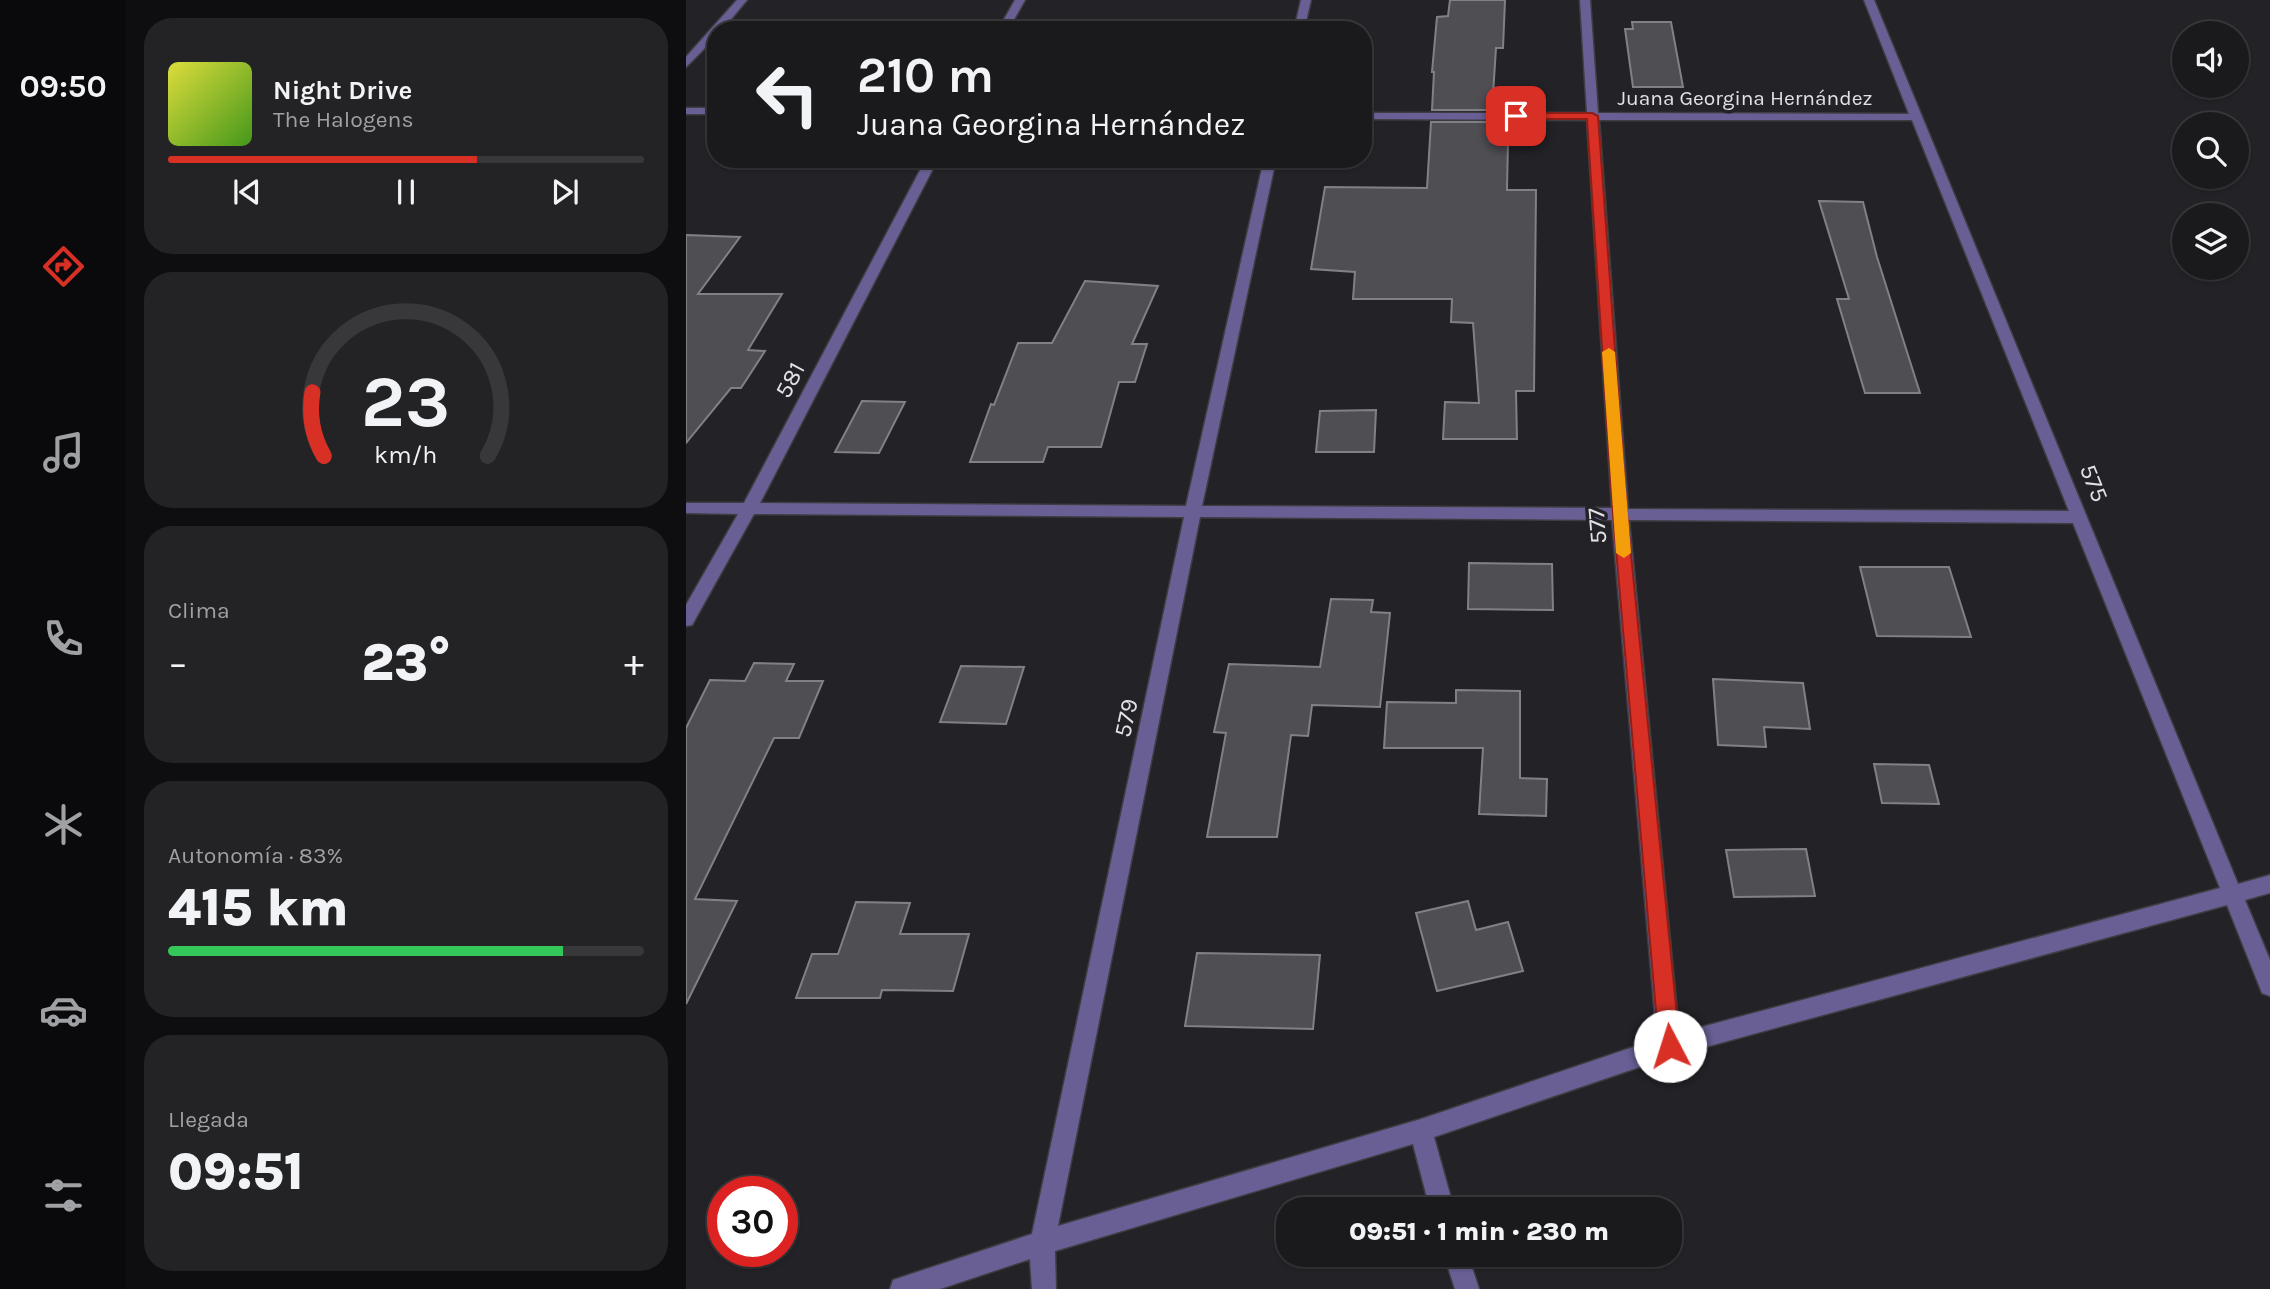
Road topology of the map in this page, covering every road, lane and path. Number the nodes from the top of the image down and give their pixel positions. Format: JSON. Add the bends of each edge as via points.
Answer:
{"nodes":[{"id":1,"x":742,"y":0,"type":"edge"},
{"id":2,"x":1020,"y":0,"type":"edge"},
{"id":3,"x":1306,"y":0,"type":"edge"},
{"id":4,"x":1585,"y":0,"type":"edge"},
{"id":5,"x":1869,"y":0,"type":"edge"},
{"id":6,"x":724,"y":21,"type":"edge"},
{"id":7,"x":1008,"y":21,"type":"edge"},
{"id":8,"x":1301,"y":21,"type":"edge"},
{"id":9,"x":707,"y":40,"type":"edge"},
{"id":10,"x":686,"y":64,"type":"edge"},
{"id":11,"x":686,"y":111,"type":"edge"},
{"id":12,"x":707,"y":111,"type":"edge"},
{"id":13,"x":1372,"y":116,"type":"edge"},
{"id":14,"x":1592,"y":116,"type":"junction"},
{"id":15,"x":1917,"y":117,"type":"junction"},
{"id":16,"x":927,"y":168,"type":"edge"},
{"id":17,"x":1268,"y":168,"type":"edge"},
{"id":18,"x":686,"y":508,"type":"edge"},
{"id":19,"x":749,"y":508,"type":"junction"},
{"id":20,"x":1194,"y":511,"type":"junction"},
{"id":21,"x":1620,"y":514,"type":"junction"},
{"id":22,"x":2080,"y":517,"type":"junction"},
{"id":23,"x":686,"y":621,"type":"edge"},
{"id":24,"x":2270,"y":884,"type":"edge"},
{"id":25,"x":2232,"y":896,"type":"junction"},
{"id":26,"x":2270,"y":986,"type":"edge"},
{"id":27,"x":1670,"y":1046,"type":"junction"},
{"id":28,"x":1421,"y":1130,"type":"junction"},
{"id":29,"x":1439,"y":1197,"type":"edge"},
{"id":30,"x":1042,"y":1242,"type":"junction"},
{"id":31,"x":1460,"y":1267,"type":"edge"},
{"id":32,"x":902,"y":1289,"type":"edge"},
{"id":33,"x":1044,"y":1289,"type":"edge"},
{"id":34,"x":1467,"y":1289,"type":"edge"}],
"edges":[{"from":1,"to":6,"type":"street"},
{"from":2,"to":7,"type":"street"},
{"from":3,"to":8,"type":"street"},
{"from":4,"to":14,"type":"street","name":"577"},
{"from":5,"to":15,"type":"street","name":"575"},
{"from":9,"to":10,"type":"street"},
{"from":11,"to":12,"type":"street"},
{"from":13,"to":14,"type":"street","name":"Juana Georgina Hernández"},
{"from":14,"to":15,"type":"street","name":"Juana Georgina Hernández"},
{"from":14,"to":21,"type":"street","name":"577"},
{"from":15,"to":22,"type":"street","name":"575"},
{"from":16,"to":19,"type":"street","name":"581"},
{"from":17,"to":20,"type":"street","name":"579"},
{"from":18,"to":19,"type":"street"},
{"from":19,"to":20,"type":"street"},
{"from":19,"to":23,"type":"street","name":"581"},
{"from":20,"to":21,"type":"street"},
{"from":20,"to":30,"type":"street","name":"579"},
{"from":21,"to":22,"type":"street"},
{"from":21,"to":27,"type":"street","name":"577"},
{"from":22,"to":25,"type":"street","name":"575"},
{"from":24,"to":25,"type":"street"},
{"from":25,"to":26,"type":"street","name":"575"},
{"from":25,"to":27,"type":"street"},
{"from":27,"to":28,"type":"street"},
{"from":28,"to":29,"type":"street"},
{"from":28,"to":30,"type":"street"},
{"from":30,"to":32,"type":"street"},
{"from":30,"to":33,"type":"street","name":"579"},
{"from":31,"to":34,"type":"street"}]}
